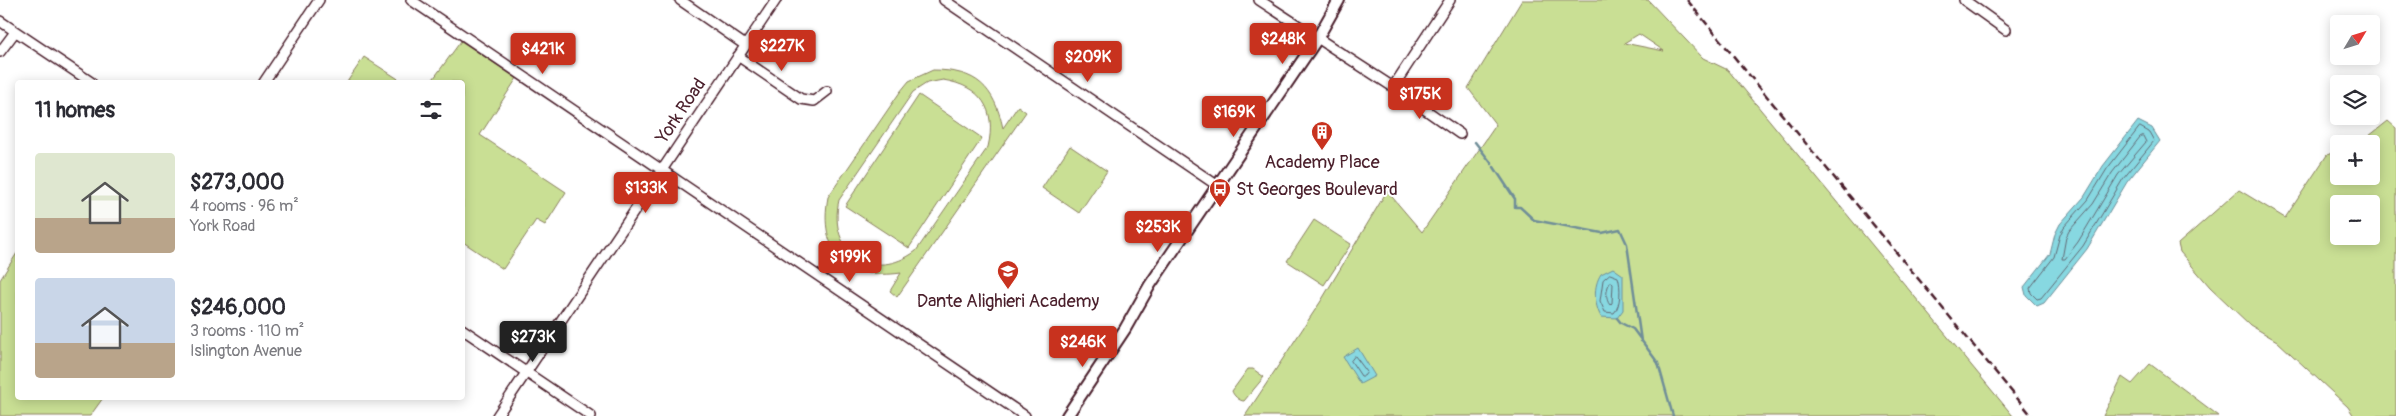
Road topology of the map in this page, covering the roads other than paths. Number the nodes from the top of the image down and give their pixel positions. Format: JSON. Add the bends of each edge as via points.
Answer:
{"nodes":[{"id":1,"x":319,"y":0,"type":"edge"},
{"id":2,"x":411,"y":0,"type":"edge"},
{"id":3,"x":680,"y":0,"type":"edge"},
{"id":4,"x":776,"y":0,"type":"edge"},
{"id":5,"x":944,"y":0,"type":"edge"},
{"id":6,"x":1259,"y":0,"type":"edge"},
{"id":7,"x":1339,"y":0,"type":"edge"},
{"id":8,"x":1450,"y":0,"type":"edge"},
{"id":9,"x":1964,"y":0,"type":"edge"},
{"id":10,"x":0,"y":21,"type":"edge"},
{"id":11,"x":2006,"y":30,"type":"dead end"},
{"id":12,"x":15,"y":32,"type":"junction"},
{"id":13,"x":1316,"y":39,"type":"junction"},
{"id":14,"x":745,"y":45,"type":"junction"},
{"id":15,"x":0,"y":52,"type":"edge"},
{"id":16,"x":738,"y":56,"type":"junction"},
{"id":17,"x":88,"y":80,"type":"edge"},
{"id":18,"x":265,"y":80,"type":"edge"},
{"id":19,"x":1393,"y":87,"type":"junction"},
{"id":20,"x":827,"y":91,"type":"dead end"},
{"id":21,"x":1460,"y":134,"type":"dead end"},
{"id":22,"x":661,"y":169,"type":"junction"},
{"id":23,"x":1218,"y":186,"type":"junction"},
{"id":24,"x":465,"y":331,"type":"edge"},
{"id":25,"x":526,"y":372,"type":"junction"},
{"id":26,"x":497,"y":416,"type":"edge"},
{"id":27,"x":591,"y":416,"type":"edge"},
{"id":28,"x":1025,"y":416,"type":"edge"},
{"id":29,"x":1067,"y":416,"type":"edge"}],
"edges":[{"from":1,"to":18,"type":"street"},
{"from":2,"to":22,"type":"street"},
{"from":3,"to":14,"type":"street"},
{"from":4,"to":14,"type":"street","name":"York Road"},
{"from":5,"to":23,"type":"street"},
{"from":6,"to":13,"type":"street"},
{"from":7,"to":13,"type":"main road"},
{"from":8,"to":19,"type":"street"},
{"from":9,"to":11,"type":"street"},
{"from":10,"to":12,"type":"street"},
{"from":12,"to":15,"type":"street"},
{"from":12,"to":17,"type":"street"},
{"from":13,"to":19,"type":"street"},
{"from":13,"to":23,"type":"main road"},
{"from":14,"to":16,"type":"street","name":"York Road"},
{"from":16,"to":20,"type":"street","via":[[801,99],[814,101]]},
{"from":16,"to":22,"type":"street","name":"York Road"},
{"from":19,"to":21,"type":"street"},
{"from":22,"to":25,"type":"street","name":"York Road"},
{"from":22,"to":28,"type":"street"},
{"from":23,"to":29,"type":"main road"},
{"from":24,"to":25,"type":"street"},
{"from":25,"to":26,"type":"street","name":"York Road"},
{"from":25,"to":27,"type":"street"}]}
